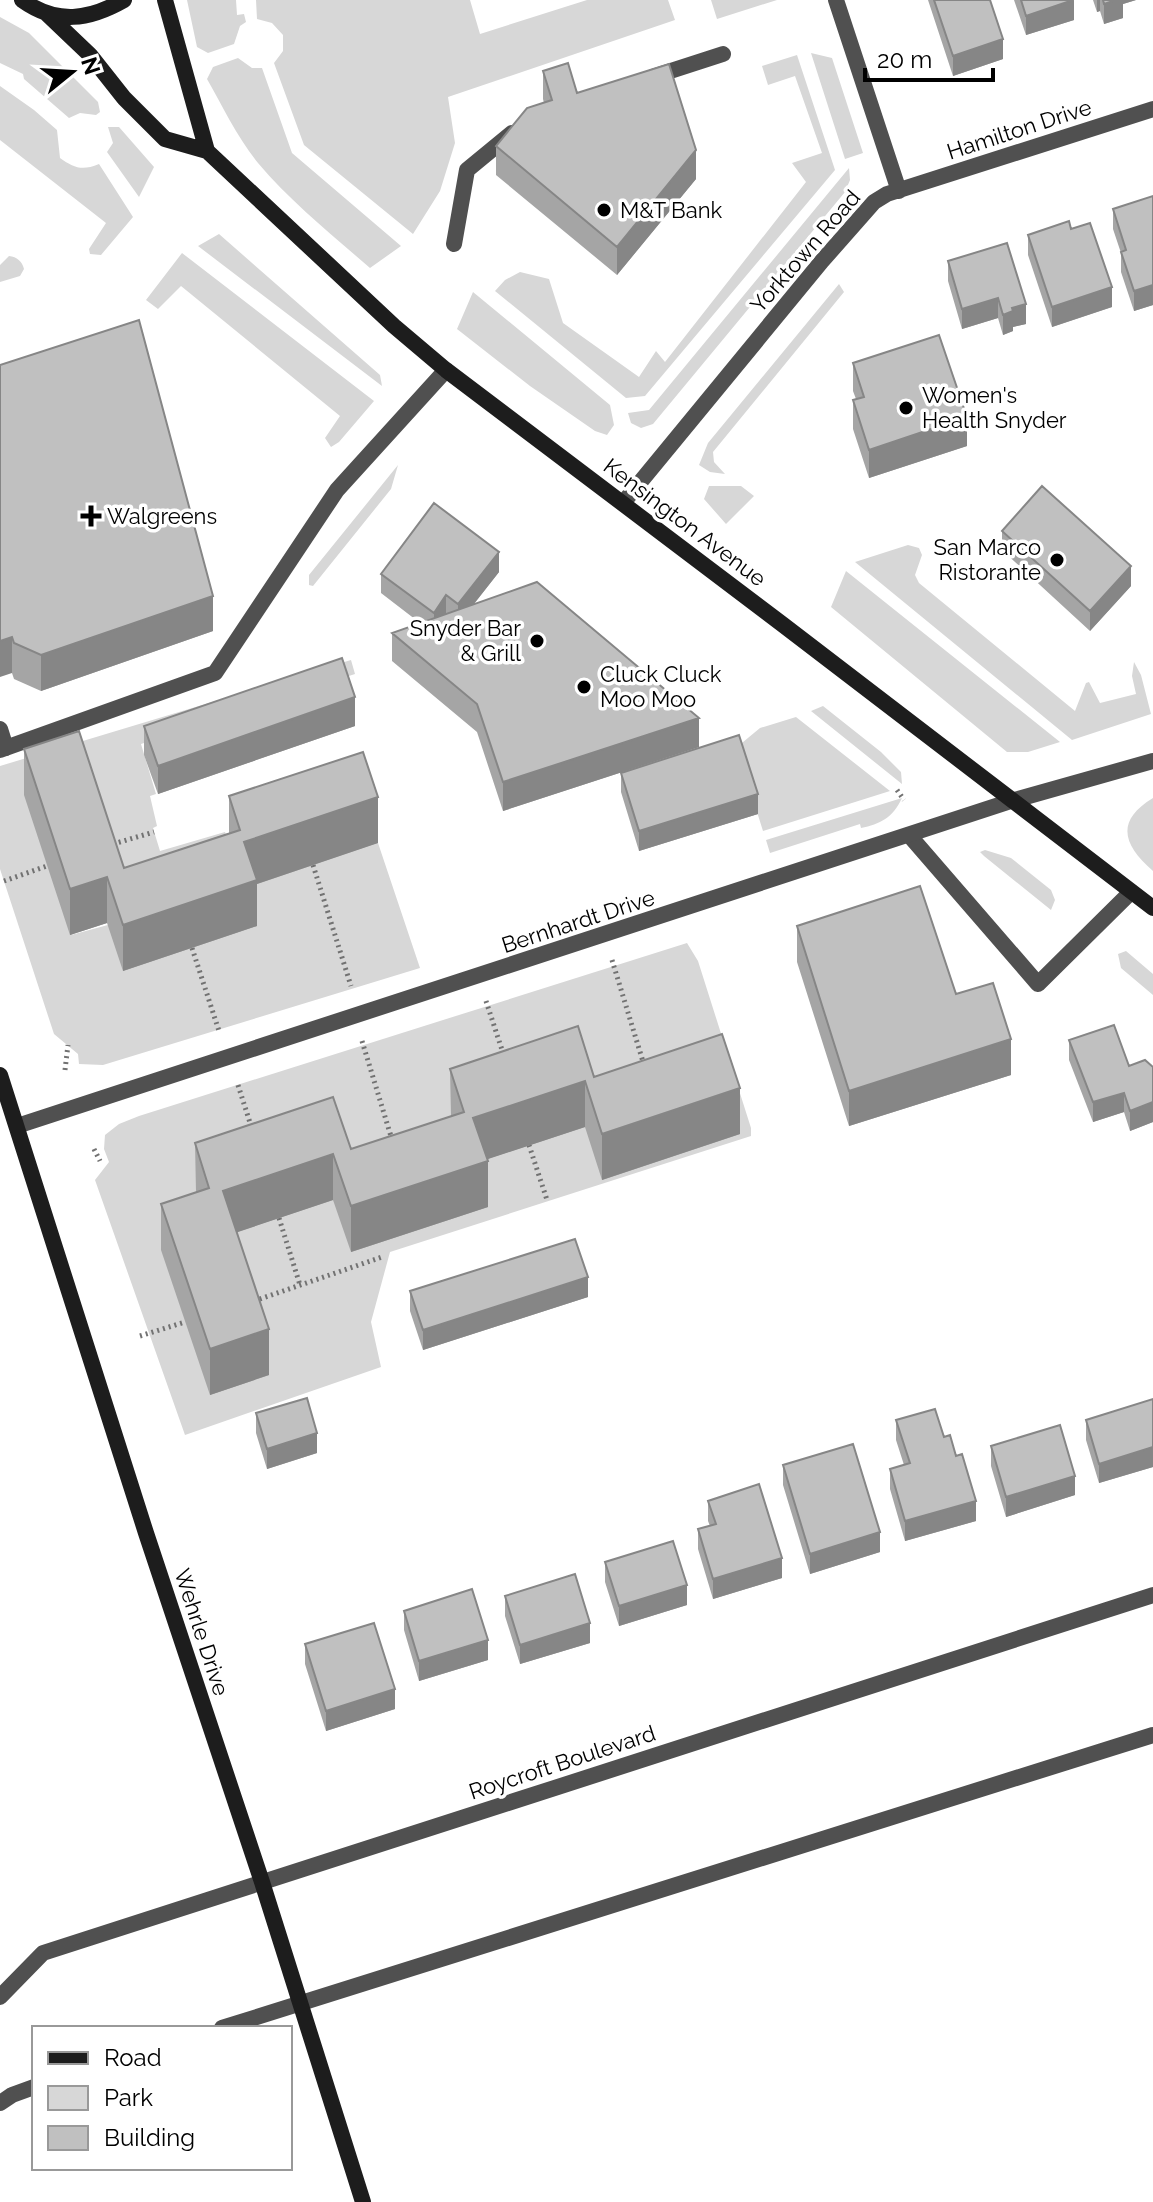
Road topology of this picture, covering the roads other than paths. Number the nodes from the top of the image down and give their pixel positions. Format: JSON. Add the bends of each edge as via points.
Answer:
{"nodes":[{"id":1,"x":124,"y":0,"type":"edge"},
{"id":2,"x":165,"y":0,"type":"edge"},
{"id":3,"x":836,"y":0,"type":"edge"},
{"id":4,"x":19,"y":1,"type":"edge"},
{"id":5,"x":47,"y":14,"type":"junction"},
{"id":6,"x":723,"y":54,"type":"dead end"},
{"id":7,"x":632,"y":84,"type":"edge"},
{"id":8,"x":1153,"y":109,"type":"edge"},
{"id":9,"x":521,"y":126,"type":"edge"},
{"id":10,"x":207,"y":151,"type":"junction"},
{"id":11,"x":899,"y":191,"type":"junction"},
{"id":12,"x":454,"y":244,"type":"dead end"},
{"id":13,"x":446,"y":370,"type":"junction"},
{"id":14,"x":623,"y":503,"type":"junction"},
{"id":15,"x":0,"y":729,"type":"edge"},
{"id":16,"x":3,"y":749,"type":"edge"},
{"id":17,"x":1153,"y":761,"type":"edge"},
{"id":18,"x":1011,"y":801,"type":"junction"},
{"id":19,"x":909,"y":835,"type":"junction"},
{"id":20,"x":1131,"y":892,"type":"junction"},
{"id":21,"x":1153,"y":908,"type":"edge"},
{"id":22,"x":0,"y":1075,"type":"edge"},
{"id":23,"x":17,"y":1126,"type":"junction"},
{"id":24,"x":1153,"y":1595,"type":"edge"},
{"id":25,"x":1153,"y":1735,"type":"edge"},
{"id":26,"x":262,"y":1882,"type":"junction"},
{"id":27,"x":0,"y":1997,"type":"edge"},
{"id":28,"x":299,"y":2004,"type":"junction"},
{"id":29,"x":228,"y":2026,"type":"edge"},
{"id":30,"x":32,"y":2088,"type":"edge"},
{"id":31,"x":0,"y":2103,"type":"edge"},
{"id":32,"x":363,"y":2202,"type":"edge"}],
"edges":[{"from":1,"to":5,"type":"street","via":[[101,13],[74,18]]},
{"from":2,"to":10,"type":"street"},
{"from":3,"to":11,"type":"street"},
{"from":4,"to":5,"type":"street"},
{"from":5,"to":10,"type":"street","name":"Kensington Avenue","via":[[165,139]]},
{"from":6,"to":7,"type":"street"},
{"from":8,"to":11,"type":"street","name":"Hamilton Drive"},
{"from":9,"to":12,"type":"street","via":[[467,170]]},
{"from":10,"to":13,"type":"street","name":"Kensington Avenue"},
{"from":11,"to":14,"type":"street","name":"Yorktown Road","via":[[874,202],[843,237]]},
{"from":13,"to":14,"type":"street","name":"Kensington Avenue"},
{"from":13,"to":16,"type":"street","via":[[337,490],[215,673]]},
{"from":14,"to":18,"type":"street","name":"Kensington Avenue"},
{"from":15,"to":16,"type":"street"},
{"from":17,"to":18,"type":"street","name":"Bernhardt Drive"},
{"from":18,"to":19,"type":"street","name":"Bernhardt Drive"},
{"from":18,"to":20,"type":"street","name":"Kensington Avenue"},
{"from":19,"to":20,"type":"street","via":[[1038,984]]},
{"from":19,"to":23,"type":"street","name":"Bernhardt Drive"},
{"from":20,"to":21,"type":"street","name":"Kensington Avenue"},
{"from":22,"to":23,"type":"street","name":"Wehrle Drive"},
{"from":23,"to":26,"type":"street","name":"Wehrle Drive"},
{"from":24,"to":26,"type":"street","name":"Roycroft Boulevard"},
{"from":25,"to":28,"type":"street"},
{"from":26,"to":27,"type":"street","name":"Roycroft Boulevard","via":[[43,1953]]},
{"from":26,"to":28,"type":"street","name":"Wehrle Drive"},
{"from":28,"to":29,"type":"street"},
{"from":28,"to":32,"type":"street","name":"Wehrle Drive"},
{"from":30,"to":31,"type":"street"}]}
